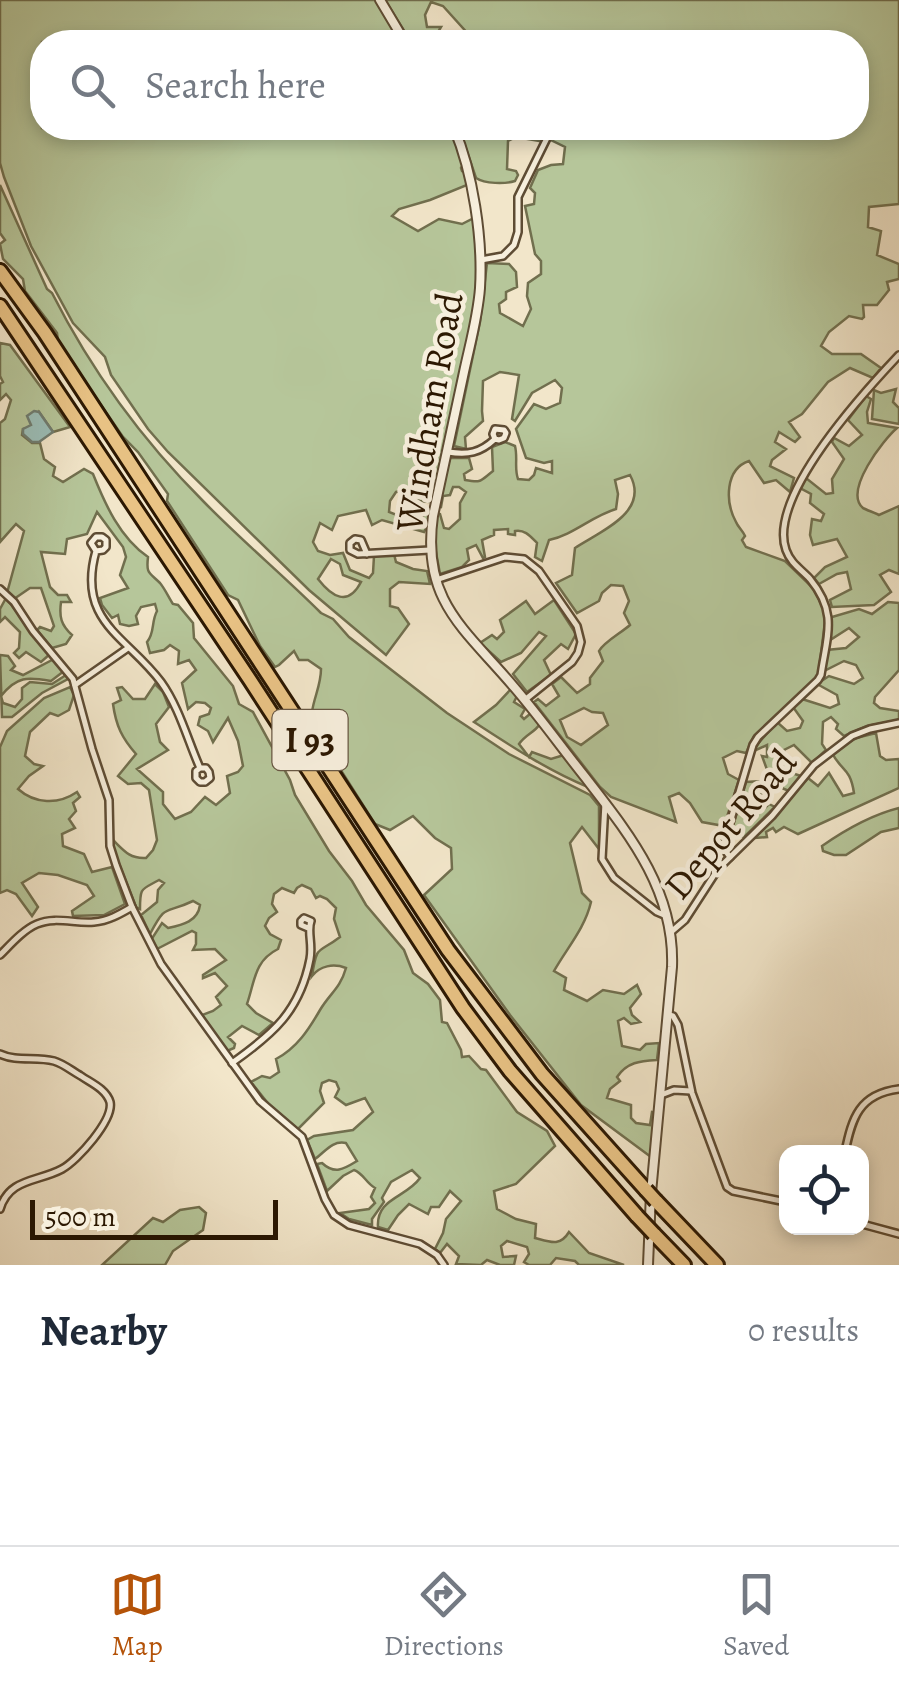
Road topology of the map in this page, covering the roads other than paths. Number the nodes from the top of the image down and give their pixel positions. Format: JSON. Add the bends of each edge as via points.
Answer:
{"nodes":[{"id":1,"x":380,"y":0,"type":"edge"},
{"id":2,"x":398,"y":30,"type":"edge"},
{"id":3,"x":458,"y":140,"type":"edge"},
{"id":4,"x":546,"y":140,"type":"edge"},
{"id":5,"x":481,"y":260,"type":"junction"},
{"id":6,"x":0,"y":271,"type":"edge"},
{"id":7,"x":0,"y":306,"type":"edge"},
{"id":8,"x":899,"y":355,"type":"edge"},
{"id":9,"x":495,"y":439,"type":"dead end"},
{"id":10,"x":447,"y":452,"type":"junction"},
{"id":11,"x":430,"y":550,"type":"junction"},
{"id":12,"x":96,"y":551,"type":"dead end"},
{"id":13,"x":367,"y":554,"type":"dead end"},
{"id":14,"x":436,"y":580,"type":"junction"},
{"id":15,"x":0,"y":589,"type":"edge"},
{"id":16,"x":128,"y":648,"type":"junction"},
{"id":17,"x":75,"y":684,"type":"junction"},
{"id":18,"x":525,"y":700,"type":"junction"},
{"id":19,"x":899,"y":723,"type":"edge"},
{"id":20,"x":200,"y":768,"type":"dead end"},
{"id":21,"x":605,"y":803,"type":"junction"},
{"id":22,"x":730,"y":857,"type":"junction"},
{"id":23,"x":132,"y":907,"type":"junction"},
{"id":24,"x":667,"y":916,"type":"junction"},
{"id":25,"x":308,"y":928,"type":"dead end"},
{"id":26,"x":672,"y":932,"type":"junction"},
{"id":27,"x":0,"y":955,"type":"edge"},
{"id":28,"x":668,"y":1015,"type":"junction"},
{"id":29,"x":0,"y":1054,"type":"edge"},
{"id":30,"x":232,"y":1063,"type":"junction"},
{"id":31,"x":899,"y":1090,"type":"edge"},
{"id":32,"x":691,"y":1091,"type":"junction"},
{"id":33,"x":661,"y":1095,"type":"junction"},
{"id":34,"x":846,"y":1145,"type":"edge"},
{"id":35,"x":779,"y":1201,"type":"edge"},
{"id":36,"x":0,"y":1209,"type":"edge"},
{"id":37,"x":869,"y":1226,"type":"edge"},
{"id":38,"x":899,"y":1234,"type":"edge"},
{"id":39,"x":444,"y":1265,"type":"edge"},
{"id":40,"x":648,"y":1265,"type":"edge"},
{"id":41,"x":684,"y":1265,"type":"edge"},
{"id":42,"x":716,"y":1265,"type":"edge"}],
"edges":[{"from":1,"to":2,"type":"street"},
{"from":3,"to":5,"type":"street","name":"Windham Road"},
{"from":4,"to":5,"type":"street","via":[[518,197],[514,245],[503,256]]},
{"from":5,"to":10,"type":"street","name":"Windham Road"},
{"from":6,"to":42,"type":"highway","number":"I 93","via":[[448,950],[542,1074]]},
{"from":7,"to":41,"type":"highway","number":"I 93","bridge":true,"via":[[463,1008]]},
{"from":8,"to":22,"type":"street","via":[[831,434],[800,479],[790,508],[786,551],[829,610],[821,674],[753,745],[723,845]]},
{"from":9,"to":10,"type":"street","via":[[474,453]]},
{"from":10,"to":11,"type":"street","name":"Windham Road"},
{"from":11,"to":13,"type":"street"},
{"from":11,"to":14,"type":"street","name":"Windham Road"},
{"from":12,"to":16,"type":"street","via":[[98,609]]},
{"from":14,"to":18,"type":"street","name":"Windham Road","via":[[454,620]]},
{"from":14,"to":18,"type":"street","via":[[505,556],[538,570],[577,626],[581,645],[572,662]]},
{"from":15,"to":17,"type":"street"},
{"from":16,"to":17,"type":"street"},
{"from":16,"to":20,"type":"street","via":[[164,686]]},
{"from":17,"to":23,"type":"street","via":[[110,800],[110,846]]},
{"from":18,"to":21,"type":"street","name":"Windham Road"},
{"from":19,"to":22,"type":"street","name":"Depot Road","via":[[858,733],[830,751]]},
{"from":21,"to":24,"type":"street","name":"Windham Road","via":[[645,858]]},
{"from":21,"to":24,"type":"street","via":[[604,863],[614,878]]},
{"from":22,"to":26,"type":"street","name":"Depot Road"},
{"from":23,"to":27,"type":"street","via":[[97,922],[38,924]]},
{"from":23,"to":30,"type":"street","via":[[161,964]]},
{"from":24,"to":26,"type":"street","name":"Windham Road"},
{"from":25,"to":30,"type":"street","via":[[312,947],[303,988],[269,1037]]},
{"from":26,"to":28,"type":"street","name":"Windham Road"},
{"from":28,"to":32,"type":"street","via":[[678,1025]]},
{"from":28,"to":33,"type":"street","name":"Windham Road"},
{"from":29,"to":36,"type":"street","via":[[60,1064],[101,1089],[110,1106],[72,1163],[18,1184]]},
{"from":30,"to":39,"type":"street","via":[[265,1108],[302,1137],[334,1215],[420,1244]]},
{"from":31,"to":34,"type":"street","via":[[861,1107]]},
{"from":32,"to":33,"type":"street"},
{"from":32,"to":35,"type":"street","via":[[727,1187]]},
{"from":33,"to":40,"type":"street","name":"Windham Road"},
{"from":37,"to":38,"type":"street"}]}
